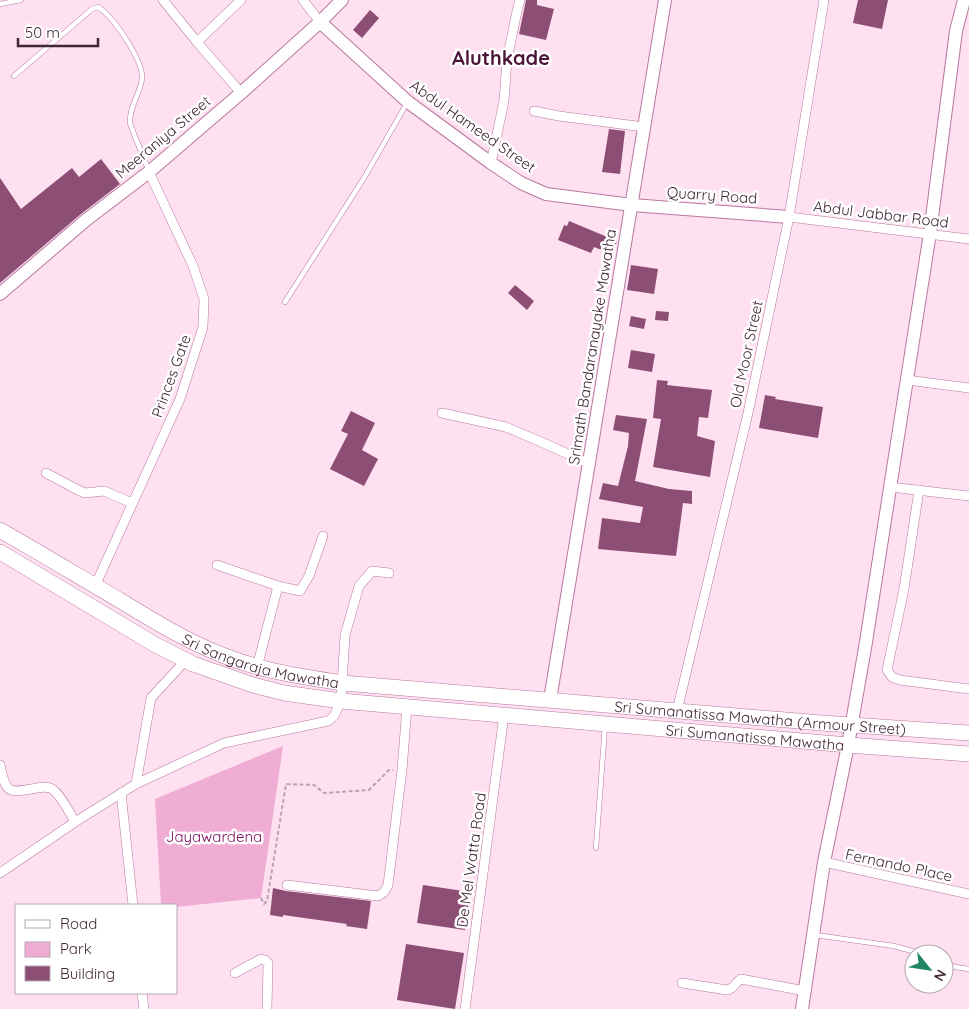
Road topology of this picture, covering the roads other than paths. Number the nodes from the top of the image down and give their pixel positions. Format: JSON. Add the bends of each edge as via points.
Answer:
{"nodes":[{"id":1,"x":21,"y":0,"type":"edge"},
{"id":2,"x":163,"y":0,"type":"edge"},
{"id":3,"x":242,"y":0,"type":"edge"},
{"id":4,"x":303,"y":0,"type":"edge"},
{"id":5,"x":342,"y":0,"type":"edge"},
{"id":6,"x":520,"y":0,"type":"edge"},
{"id":7,"x":665,"y":0,"type":"edge"},
{"id":8,"x":824,"y":0,"type":"edge"},
{"id":9,"x":964,"y":0,"type":"edge"},
{"id":10,"x":0,"y":4,"type":"edge"},
{"id":11,"x":320,"y":22,"type":"junction"},
{"id":12,"x":197,"y":42,"type":"junction"},
{"id":13,"x":14,"y":76,"type":"dead end"},
{"id":14,"x":241,"y":94,"type":"junction"},
{"id":15,"x":408,"y":102,"type":"junction"},
{"id":16,"x":534,"y":111,"type":"dead end"},
{"id":17,"x":644,"y":127,"type":"junction"},
{"id":18,"x":491,"y":163,"type":"junction"},
{"id":19,"x":149,"y":172,"type":"junction"},
{"id":20,"x":632,"y":206,"type":"junction"},
{"id":21,"x":789,"y":217,"type":"junction"},
{"id":22,"x":930,"y":234,"type":"junction"},
{"id":23,"x":969,"y":239,"type":"edge"},
{"id":24,"x":0,"y":294,"type":"edge"},
{"id":25,"x":285,"y":302,"type":"dead end"},
{"id":26,"x":907,"y":380,"type":"junction"},
{"id":27,"x":969,"y":388,"type":"edge"},
{"id":28,"x":442,"y":413,"type":"dead end"},
{"id":29,"x":590,"y":464,"type":"junction"},
{"id":30,"x":46,"y":473,"type":"dead end"},
{"id":31,"x":890,"y":487,"type":"junction"},
{"id":32,"x":919,"y":490,"type":"junction"},
{"id":33,"x":969,"y":496,"type":"edge"},
{"id":34,"x":132,"y":503,"type":"junction"},
{"id":35,"x":0,"y":530,"type":"edge"},
{"id":36,"x":323,"y":536,"type":"dead end"},
{"id":37,"x":0,"y":552,"type":"edge"},
{"id":38,"x":217,"y":565,"type":"dead end"},
{"id":39,"x":390,"y":573,"type":"dead end"},
{"id":40,"x":95,"y":586,"type":"junction"},
{"id":41,"x":278,"y":586,"type":"junction"},
{"id":42,"x":186,"y":660,"type":"junction"},
{"id":43,"x":257,"y":667,"type":"junction"},
{"id":44,"x":343,"y":683,"type":"junction"},
{"id":45,"x":969,"y":689,"type":"edge"},
{"id":46,"x":550,"y":700,"type":"junction"},
{"id":47,"x":341,"y":701,"type":"junction"},
{"id":48,"x":406,"y":707,"type":"junction"},
{"id":49,"x":678,"y":710,"type":"junction"},
{"id":50,"x":504,"y":715,"type":"junction"},
{"id":51,"x":543,"y":719,"type":"joint"},
{"id":52,"x":605,"y":724,"type":"junction"},
{"id":53,"x":851,"y":725,"type":"junction"},
{"id":54,"x":969,"y":733,"type":"edge"},
{"id":55,"x":848,"y":745,"type":"junction"},
{"id":56,"x":969,"y":754,"type":"edge"},
{"id":57,"x":0,"y":765,"type":"edge"},
{"id":58,"x":136,"y":784,"type":"junction"},
{"id":59,"x":121,"y":793,"type":"junction"},
{"id":60,"x":75,"y":822,"type":"junction"},
{"id":61,"x":596,"y":848,"type":"dead end"},
{"id":62,"x":824,"y":862,"type":"junction"},
{"id":63,"x":0,"y":873,"type":"edge"},
{"id":64,"x":287,"y":885,"type":"dead end"},
{"id":65,"x":969,"y":894,"type":"edge"},
{"id":66,"x":133,"y":904,"type":"edge"},
{"id":67,"x":814,"y":935,"type":"junction"},
{"id":68,"x":904,"y":949,"type":"edge"},
{"id":69,"x":954,"y":966,"type":"edge"},
{"id":70,"x":969,"y":969,"type":"edge"},
{"id":71,"x":235,"y":973,"type":"dead end"},
{"id":72,"x":682,"y":983,"type":"dead end"},
{"id":73,"x":805,"y":991,"type":"junction"},
{"id":74,"x":142,"y":994,"type":"edge"},
{"id":75,"x":145,"y":1007,"type":"edge"},
{"id":76,"x":267,"y":1009,"type":"edge"},
{"id":77,"x":465,"y":1009,"type":"edge"},
{"id":78,"x":802,"y":1009,"type":"edge"}],
"edges":[{"from":1,"to":10,"type":"lane"},
{"from":2,"to":12,"type":"street"},
{"from":3,"to":12,"type":"street"},
{"from":4,"to":11,"type":"street"},
{"from":5,"to":11,"type":"street","name":"Meeraniya Street"},
{"from":6,"to":18,"type":"street"},
{"from":7,"to":17,"type":"street","name":"Srimath Bandaranayake Mawatha"},
{"from":8,"to":21,"type":"street","name":"Old Moor Street"},
{"from":9,"to":22,"type":"street","via":[[956,31]]},
{"from":11,"to":14,"type":"street","name":"Meeraniya Street"},
{"from":11,"to":15,"type":"street","name":"Abdul Hameed Street"},
{"from":12,"to":14,"type":"street"},
{"from":13,"to":19,"type":"lane","via":[[92,9],[98,7],[103,10],[132,49],[140,66],[142,79],[130,124]]},
{"from":14,"to":19,"type":"street","name":"Meeraniya Street"},
{"from":15,"to":18,"type":"street","name":"Abdul Hameed Street"},
{"from":15,"to":25,"type":"lane"},
{"from":16,"to":17,"type":"street"},
{"from":17,"to":20,"type":"street","name":"Srimath Bandaranayake Mawatha"},
{"from":18,"to":20,"type":"street","name":"Abdul Hameed Street","via":[[521,183],[546,194]]},
{"from":19,"to":24,"type":"street","name":"Meeraniya Street","via":[[86,220]]},
{"from":19,"to":34,"type":"street","name":"Princes Gate","via":[[193,266],[204,299],[204,327],[180,399]]},
{"from":20,"to":21,"type":"street","name":"Quarry Road"},
{"from":20,"to":29,"type":"street","name":"Srimath Bandaranayake Mawatha"},
{"from":21,"to":22,"type":"street","name":"Abdul Jabbar Road"},
{"from":21,"to":49,"type":"street","name":"Old Moor Street","via":[[748,413]]},
{"from":22,"to":23,"type":"street","name":"Abdul Jabbar Road"},
{"from":22,"to":26,"type":"street"},
{"from":26,"to":27,"type":"street"},
{"from":26,"to":31,"type":"street"},
{"from":28,"to":29,"type":"street","via":[[506,427]]},
{"from":29,"to":46,"type":"street","name":"Srimath Bandaranayake Mawatha"},
{"from":30,"to":34,"type":"street","via":[[85,493],[104,491]]},
{"from":31,"to":32,"type":"street"},
{"from":31,"to":53,"type":"street"},
{"from":32,"to":33,"type":"street"},
{"from":32,"to":45,"type":"street","via":[[904,589],[887,670],[900,680]]},
{"from":34,"to":40,"type":"street","name":"Princes Gate"},
{"from":35,"to":40,"type":"main road","name":"Sri Sangaraja Mawatha"},
{"from":36,"to":41,"type":"street","via":[[309,576],[300,591]]},
{"from":37,"to":42,"type":"main road","name":"Sri Sangaraja Mawatha"},
{"from":38,"to":41,"type":"street"},
{"from":39,"to":44,"type":"street","via":[[372,571],[359,586],[345,635]]},
{"from":40,"to":43,"type":"main road","name":"Sri Sangaraja Mawatha","via":[[200,646]]},
{"from":41,"to":43,"type":"street"},
{"from":42,"to":47,"type":"main road","name":"Sri Sangaraja Mawatha","via":[[253,685]]},
{"from":42,"to":58,"type":"street","via":[[151,698]]},
{"from":43,"to":44,"type":"main road","name":"Sri Sangaraja Mawatha"},
{"from":44,"to":46,"type":"main road","name":"Sri Sangaraja Mawatha"},
{"from":44,"to":47,"type":"street"},
{"from":46,"to":49,"type":"main road","name":"Sri Sumanatissa Mawatha (Armour Street)"},
{"from":47,"to":48,"type":"main road","name":"Sri Sangaraja Mawatha"},
{"from":47,"to":58,"type":"street","via":[[328,721],[224,743]]},
{"from":48,"to":50,"type":"main road","name":"Sri Sangaraja Mawatha"},
{"from":48,"to":64,"type":"street","via":[[402,770],[388,884],[384,892],[378,896]]},
{"from":49,"to":53,"type":"main road","name":"Sri Sumanatissa Mawatha (Armour Street)"},
{"from":50,"to":51,"type":"main road","name":"Sri Sangaraja Mawatha"},
{"from":50,"to":77,"type":"street","name":"De Mel Watta Road"},
{"from":51,"to":52,"type":"main road","name":"Sri Sumanatissa Mawatha"},
{"from":52,"to":55,"type":"main road","name":"Sri Sumanatissa Mawatha"},
{"from":52,"to":61,"type":"lane"},
{"from":53,"to":54,"type":"main road","name":"Sri Sumanatissa Mawatha (Armour Street)"},
{"from":53,"to":55,"type":"street"},
{"from":55,"to":56,"type":"main road","name":"Sri Sumanatissa Mawatha"},
{"from":55,"to":62,"type":"street"},
{"from":57,"to":60,"type":"street","via":[[8,788],[14,792],[45,786],[53,790]]},
{"from":58,"to":59,"type":"street"},
{"from":59,"to":60,"type":"street"},
{"from":59,"to":66,"type":"street"},
{"from":60,"to":63,"type":"street"},
{"from":62,"to":65,"type":"street","name":"Fernando Place"},
{"from":62,"to":67,"type":"street"},
{"from":67,"to":68,"type":"lane"},
{"from":67,"to":73,"type":"street"},
{"from":69,"to":70,"type":"lane"},
{"from":71,"to":76,"type":"street","via":[[261,959],[266,960]]},
{"from":72,"to":73,"type":"street","via":[[730,990],[741,979]]},
{"from":73,"to":78,"type":"street"},
{"from":74,"to":75,"type":"street"}]}
